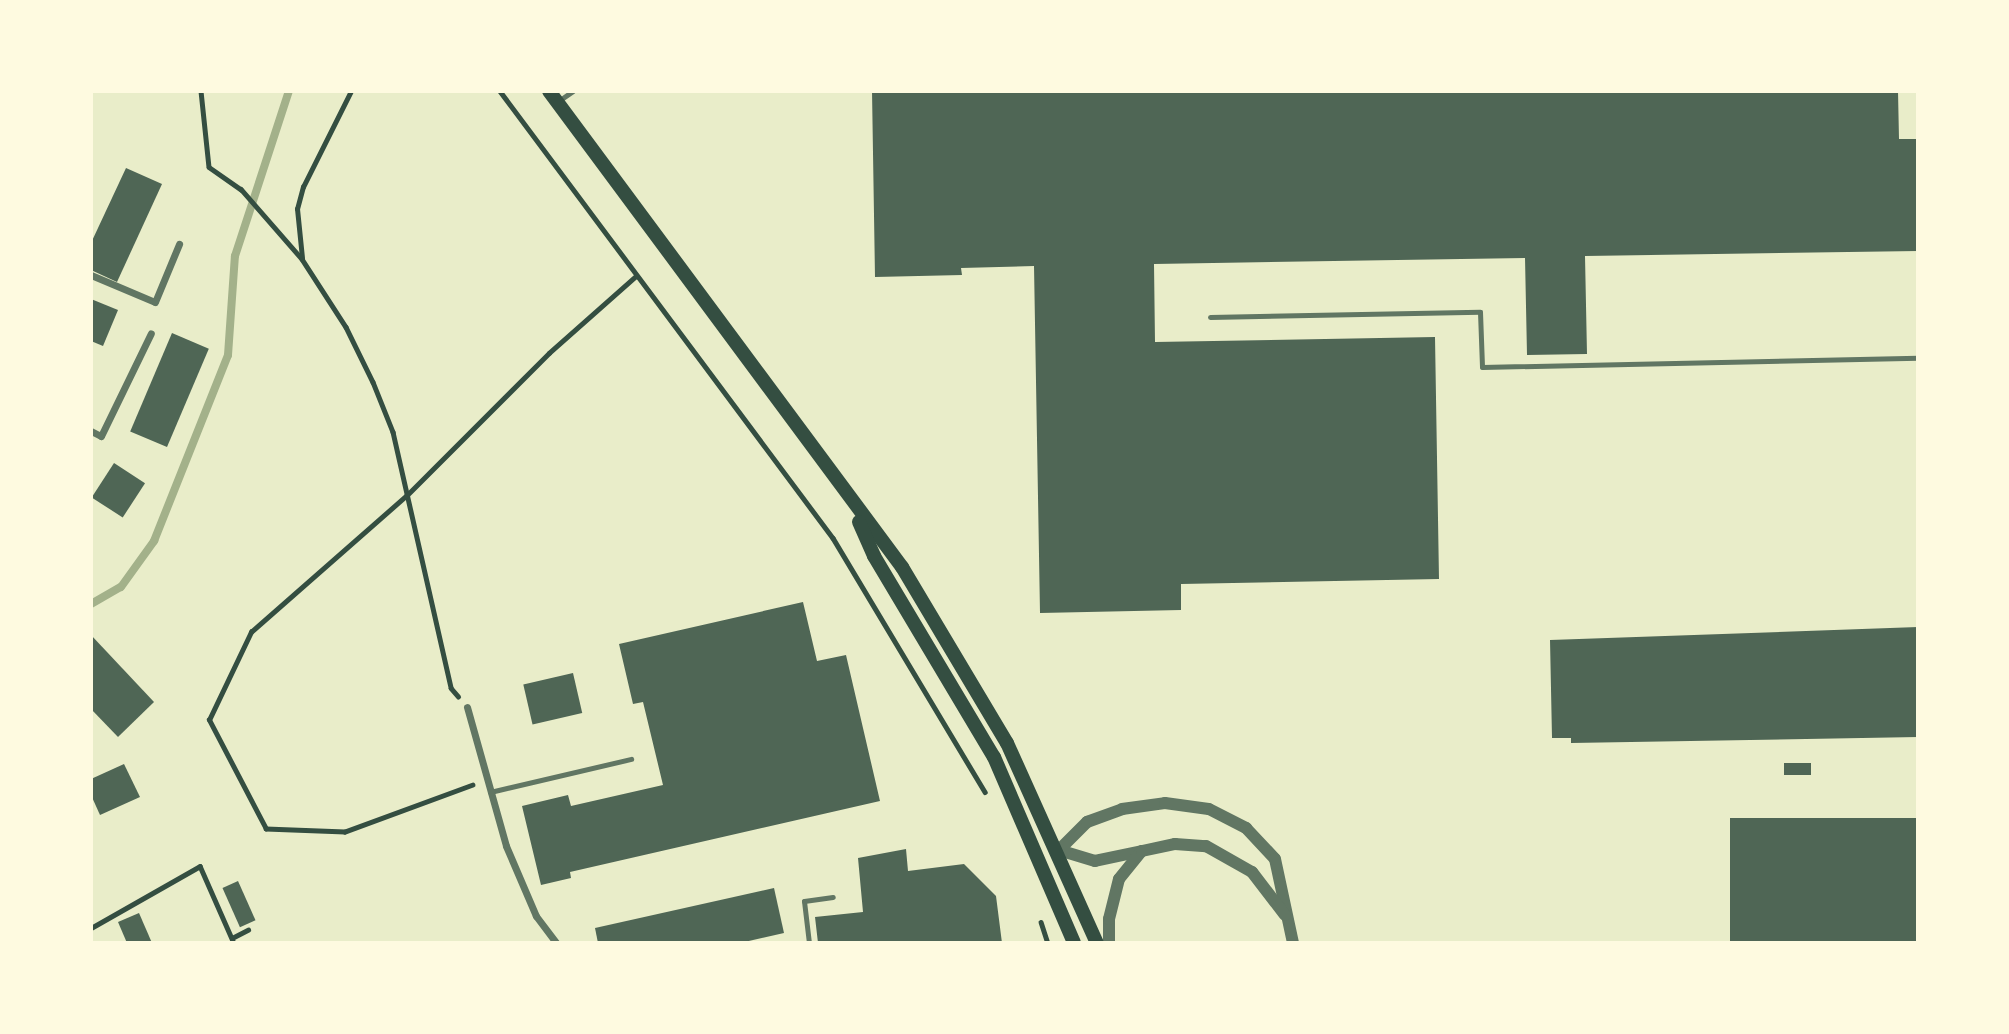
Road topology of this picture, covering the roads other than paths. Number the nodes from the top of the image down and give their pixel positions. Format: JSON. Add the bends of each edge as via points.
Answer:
{"nodes":[{"id":1,"x":573,"y":91,"type":"edge"},
{"id":2,"x":553,"y":96,"type":"edge"},
{"id":3,"x":179,"y":244,"type":"dead end"},
{"id":4,"x":91,"y":275,"type":"edge"},
{"id":5,"x":1210,"y":317,"type":"dead end"},
{"id":6,"x":150,"y":333,"type":"dead end"},
{"id":7,"x":1918,"y":358,"type":"edge"},
{"id":8,"x":91,"y":431,"type":"edge"},
{"id":9,"x":851,"y":505,"type":"junction"},
{"id":10,"x":467,"y":707,"type":"road end"},
{"id":11,"x":631,"y":759,"type":"dead end"},
{"id":12,"x":490,"y":792,"type":"junction"},
{"id":13,"x":1059,"y":850,"type":"junction"},
{"id":14,"x":1142,"y":851,"type":"junction"},
{"id":15,"x":833,"y":897,"type":"dead end"},
{"id":16,"x":1288,"y":919,"type":"junction"},
{"id":17,"x":556,"y":943,"type":"edge"},
{"id":18,"x":809,"y":943,"type":"edge"},
{"id":19,"x":1074,"y":943,"type":"edge"},
{"id":20,"x":1097,"y":943,"type":"edge"},
{"id":21,"x":1109,"y":943,"type":"edge"},
{"id":22,"x":1293,"y":943,"type":"edge"}],
"edges":[{"from":1,"to":2,"type":"lane"},
{"from":2,"to":9,"type":"main road"},
{"from":3,"to":4,"type":"street","via":[[155,302]]},
{"from":5,"to":7,"type":"lane","via":[[1480,312],[1482,367]]},
{"from":6,"to":8,"type":"street","via":[[101,436]]},
{"from":9,"to":13,"type":"main road","via":[[902,568],[1000,731]]},
{"from":9,"to":19,"type":"main road","via":[[874,556],[994,757]]},
{"from":10,"to":12,"type":"street"},
{"from":11,"to":12,"type":"lane"},
{"from":12,"to":17,"type":"street","via":[[506,846],[536,916]]},
{"from":13,"to":14,"type":"street","via":[[1096,861]]},
{"from":13,"to":16,"type":"street","via":[[1087,822],[1122,810],[1165,803],[1209,810],[1246,828],[1275,859]]},
{"from":13,"to":20,"type":"main road"},
{"from":14,"to":16,"type":"street","via":[[1175,844],[1206,846],[1252,872]]},
{"from":14,"to":21,"type":"street","via":[[1119,879],[1109,919]]},
{"from":15,"to":18,"type":"lane","via":[[804,901]]},
{"from":16,"to":22,"type":"street"}]}
